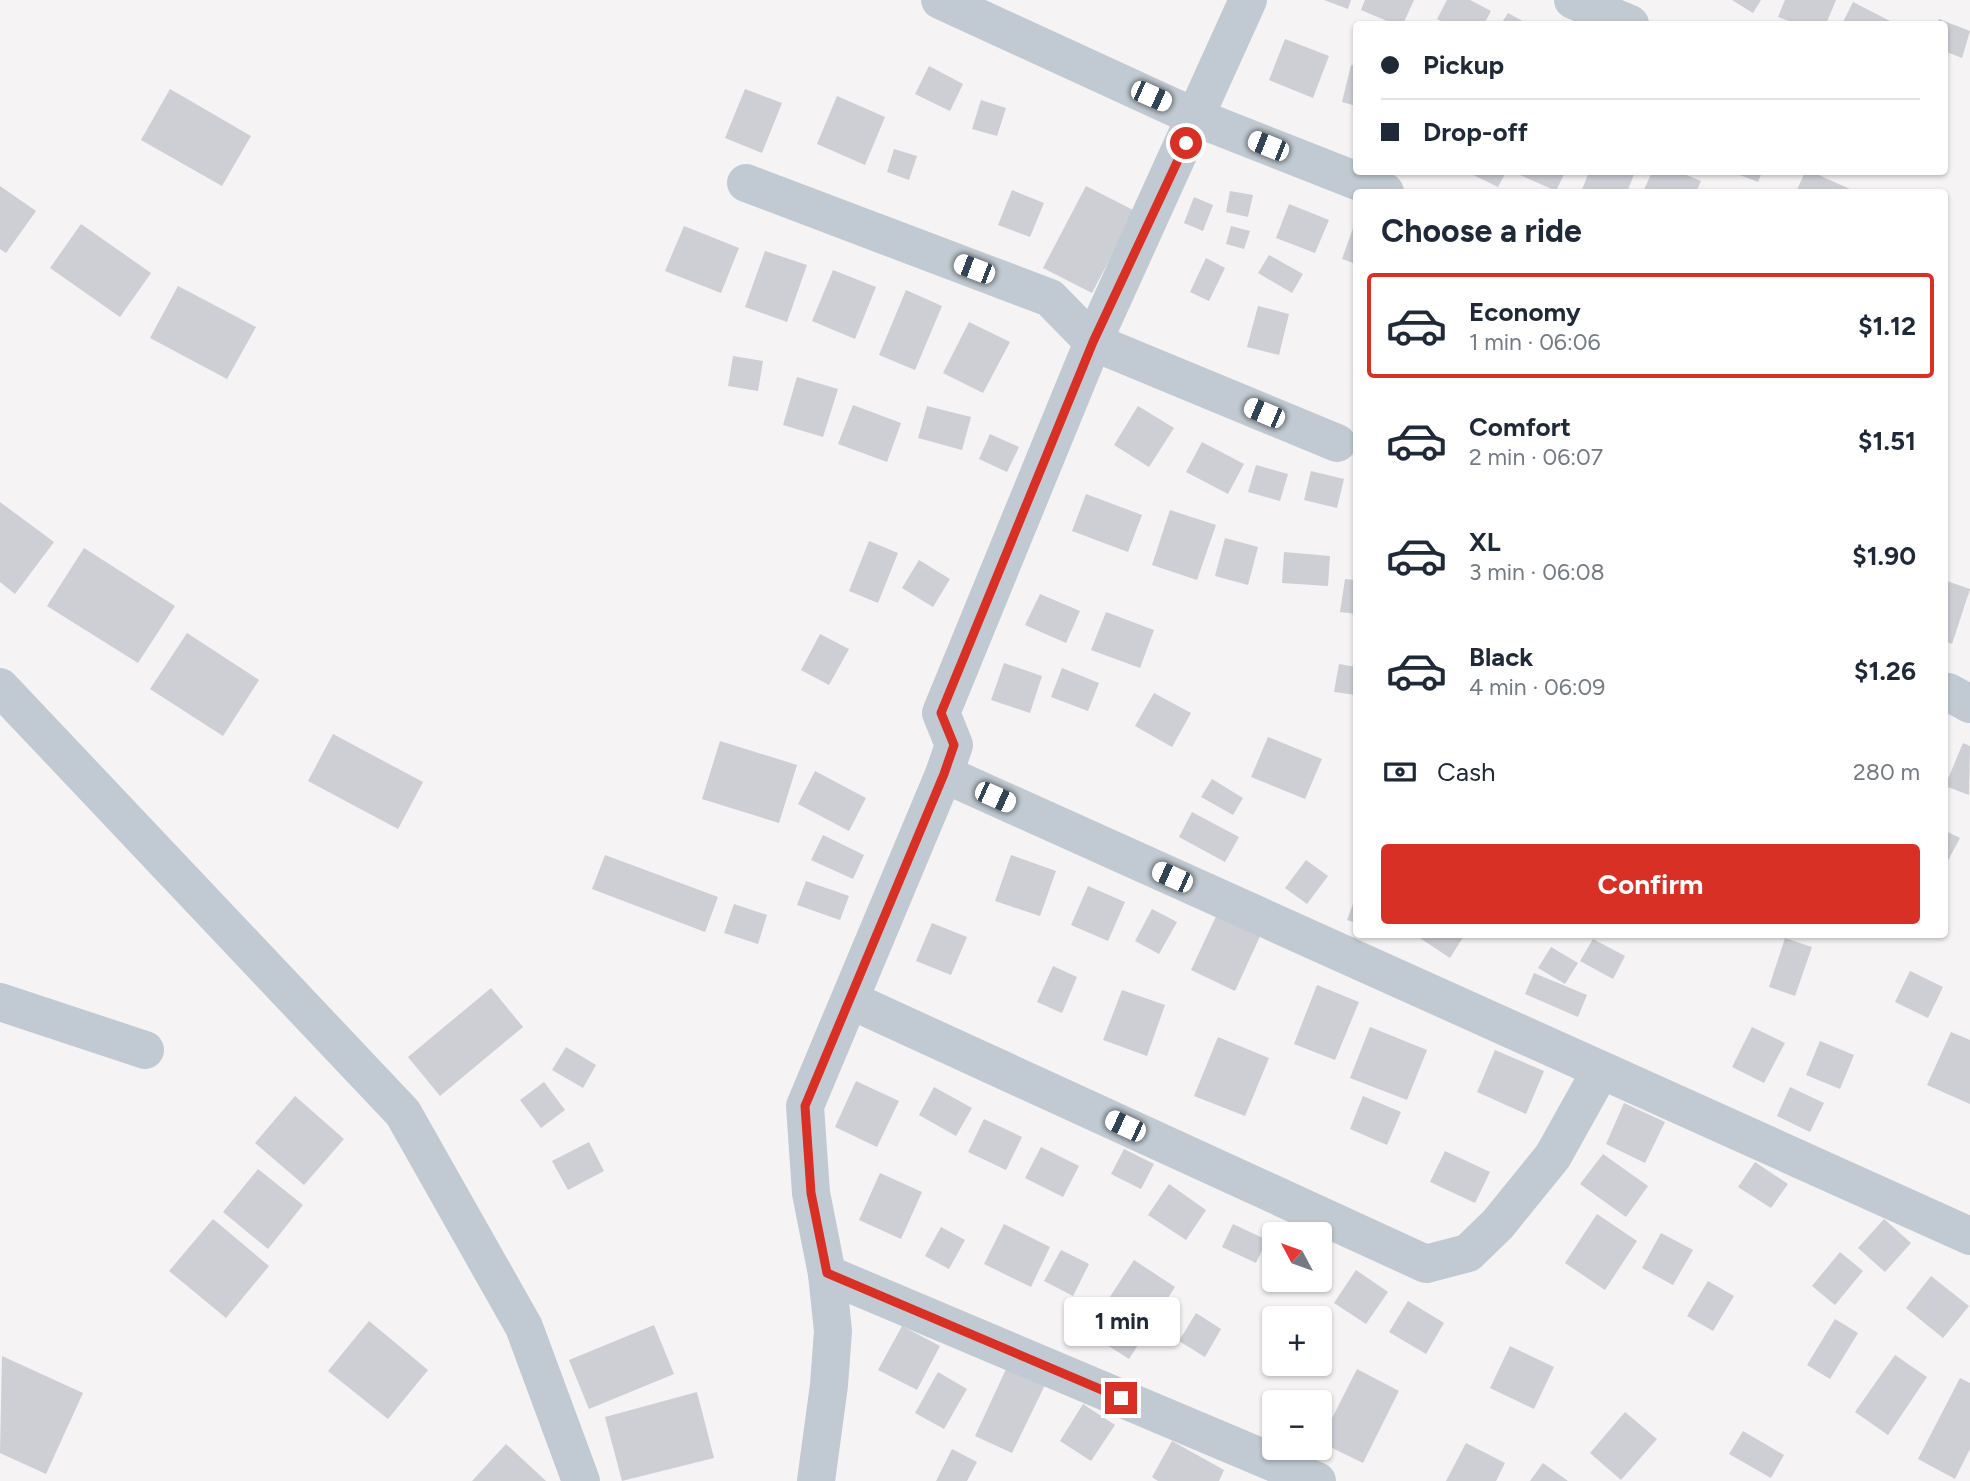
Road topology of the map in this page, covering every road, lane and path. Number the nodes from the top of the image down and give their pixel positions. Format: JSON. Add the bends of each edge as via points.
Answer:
{"nodes":[{"id":1,"x":940,"y":0,"type":"edge"},
{"id":2,"x":1248,"y":0,"type":"edge"},
{"id":3,"x":1573,"y":0,"type":"edge"},
{"id":4,"x":1623,"y":21,"type":"edge"},
{"id":5,"x":1197,"y":118,"type":"junction"},
{"id":6,"x":746,"y":183,"type":"dead end"},
{"id":7,"x":1377,"y":189,"type":"edge"},
{"id":8,"x":1093,"y":342,"type":"junction"},
{"id":9,"x":1337,"y":443,"type":"dead end"},
{"id":10,"x":0,"y":687,"type":"edge"},
{"id":11,"x":944,"y":774,"type":"junction"},
{"id":12,"x":850,"y":1000,"type":"junction"},
{"id":13,"x":0,"y":1002,"type":"edge"},
{"id":14,"x":145,"y":1050,"type":"dead end"},
{"id":15,"x":1601,"y":1070,"type":"junction"},
{"id":16,"x":1970,"y":1236,"type":"edge"},
{"id":17,"x":827,"y":1273,"type":"junction"},
{"id":18,"x":581,"y":1481,"type":"edge"},
{"id":19,"x":816,"y":1481,"type":"edge"},
{"id":20,"x":1317,"y":1481,"type":"edge"}],
"edges":[{"from":1,"to":5,"type":"street"},
{"from":2,"to":5,"type":"street"},
{"from":3,"to":4,"type":"street"},
{"from":5,"to":7,"type":"street"},
{"from":5,"to":8,"type":"street"},
{"from":6,"to":8,"type":"street","via":[[1050,298]]},
{"from":8,"to":9,"type":"street"},
{"from":8,"to":11,"type":"street","via":[[941,713],[954,745]]},
{"from":10,"to":18,"type":"street","via":[[403,1113],[524,1327]]},
{"from":11,"to":12,"type":"street"},
{"from":11,"to":15,"type":"street"},
{"from":12,"to":15,"type":"street","via":[[1426,1265],[1468,1253],[1498,1224],[1553,1156]]},
{"from":12,"to":17,"type":"street","via":[[805,1106],[811,1193]]},
{"from":13,"to":14,"type":"street"},
{"from":15,"to":16,"type":"street"},
{"from":17,"to":19,"type":"street","via":[[833,1331]]},
{"from":17,"to":20,"type":"street"}]}
